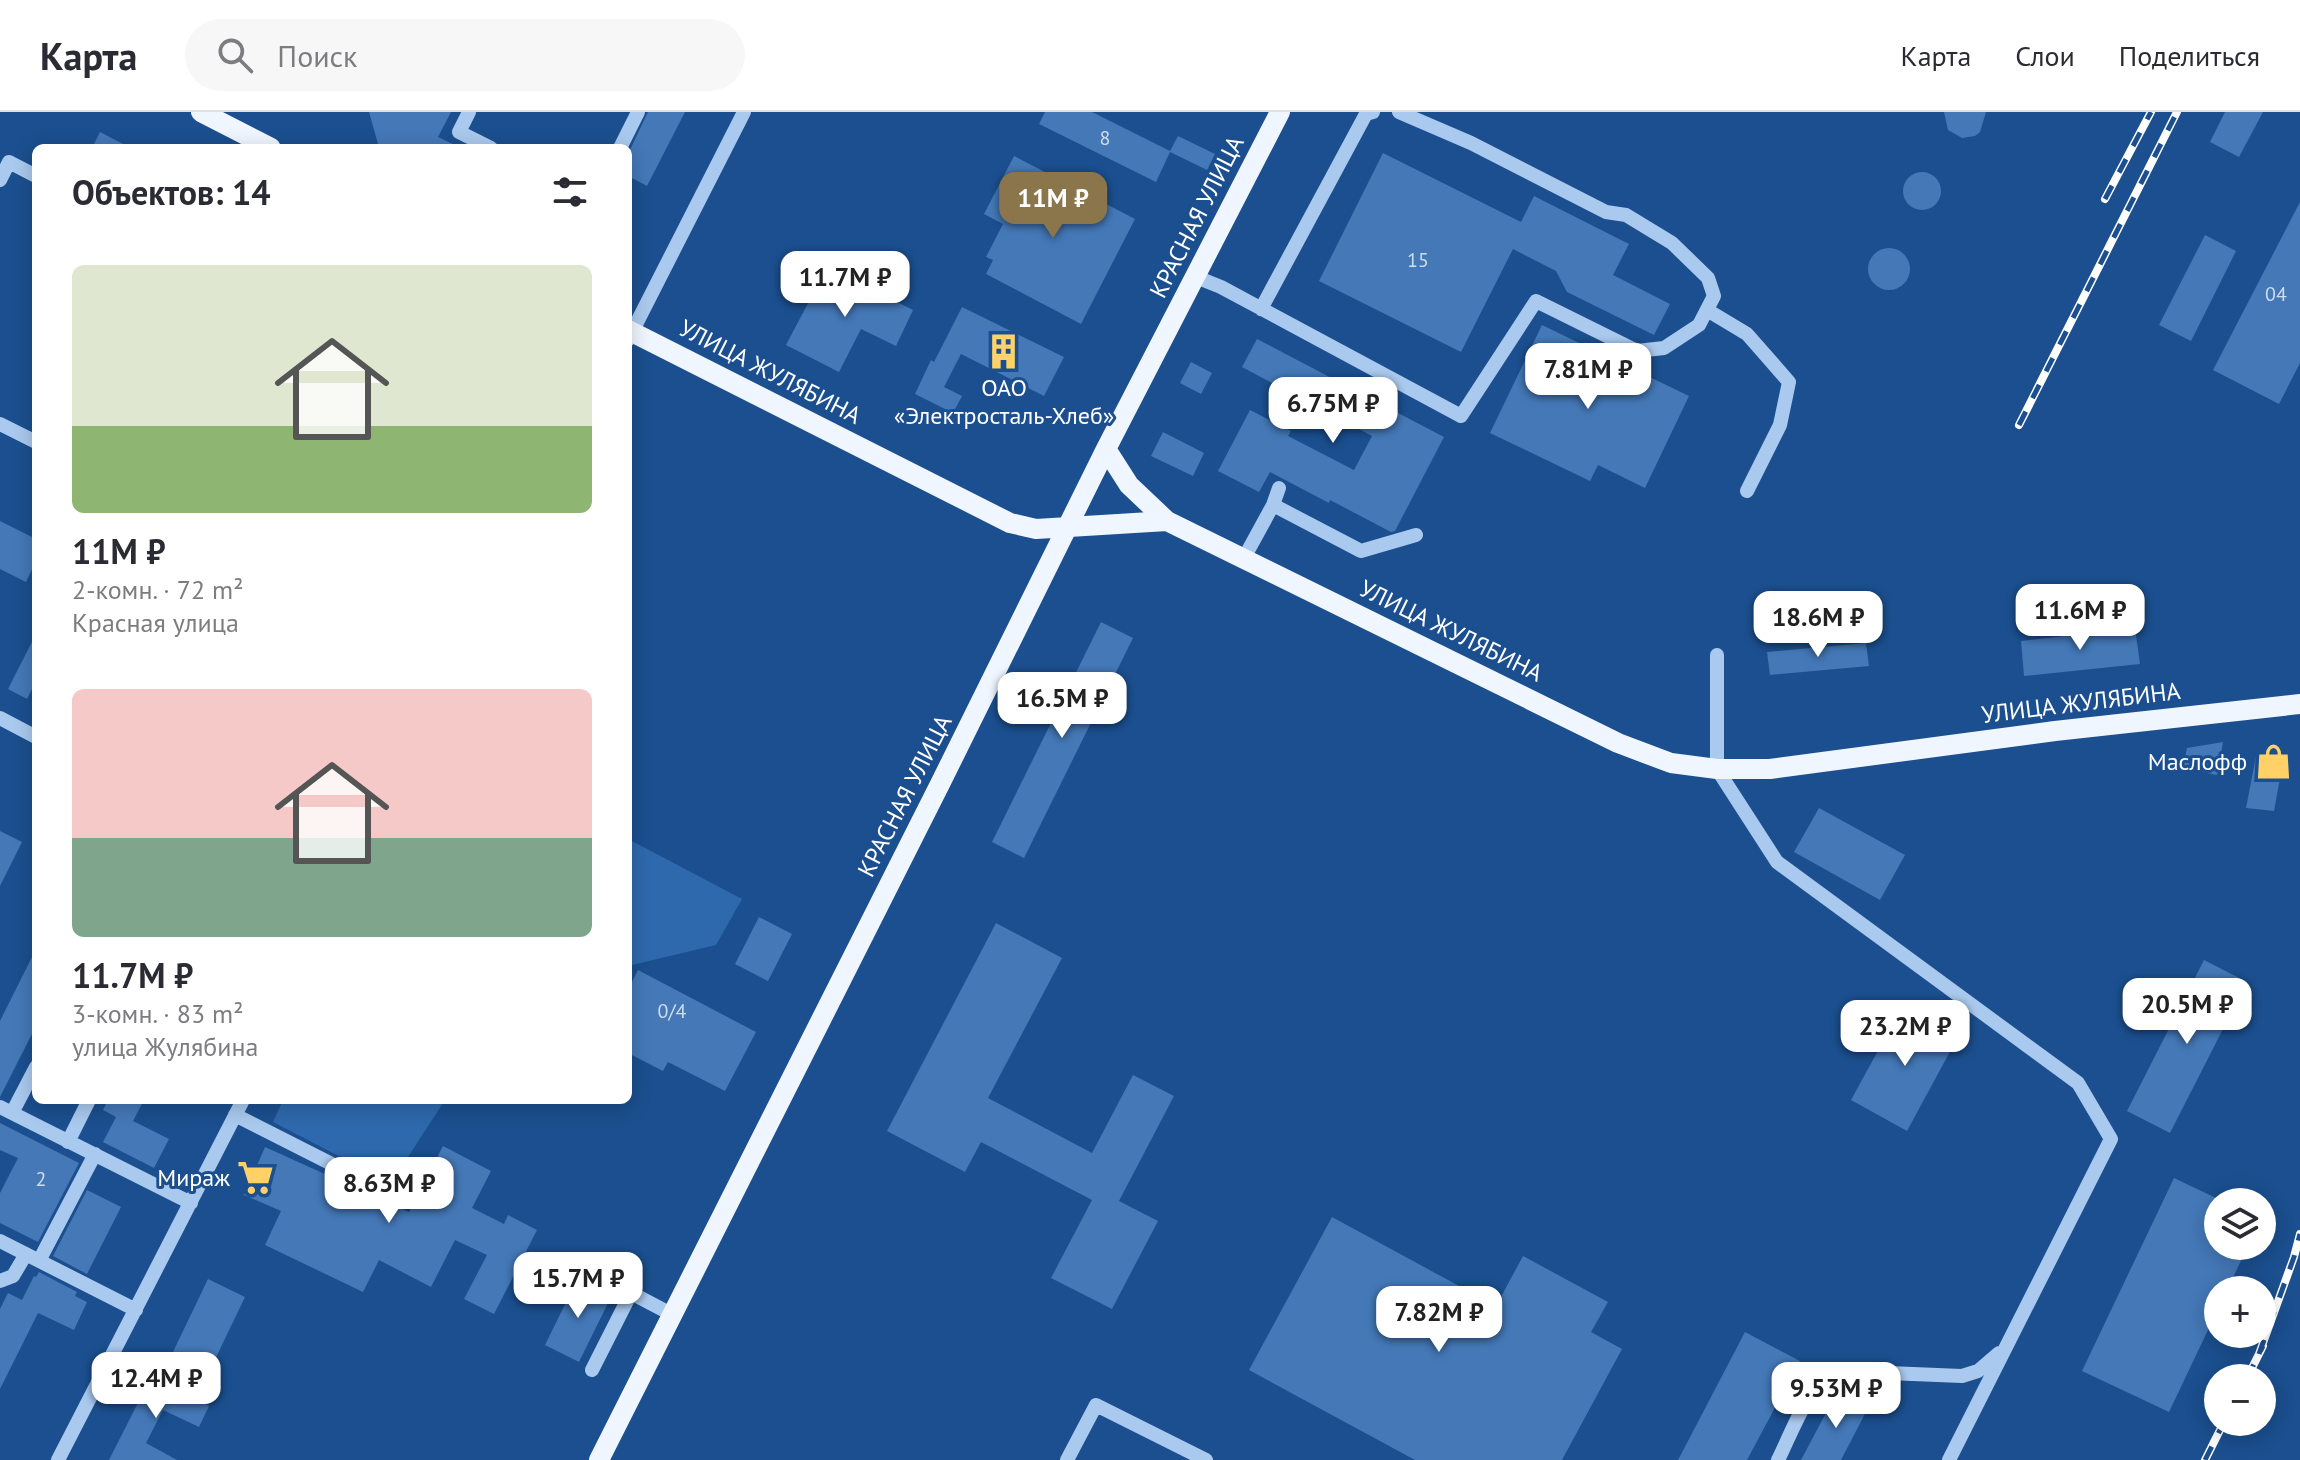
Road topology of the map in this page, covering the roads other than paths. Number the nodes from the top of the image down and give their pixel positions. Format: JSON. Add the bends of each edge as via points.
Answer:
{"nodes":[{"id":1,"x":201,"y":112,"type":"edge"},
{"id":2,"x":469,"y":112,"type":"edge"},
{"id":3,"x":638,"y":112,"type":"edge"},
{"id":4,"x":744,"y":112,"type":"edge"},
{"id":5,"x":1280,"y":112,"type":"edge"},
{"id":6,"x":1373,"y":112,"type":"edge"},
{"id":7,"x":1399,"y":112,"type":"edge"},
{"id":8,"x":263,"y":144,"type":"edge"},
{"id":9,"x":483,"y":144,"type":"edge"},
{"id":10,"x":622,"y":144,"type":"edge"},
{"id":11,"x":32,"y":174,"type":"edge"},
{"id":12,"x":0,"y":180,"type":"edge"},
{"id":13,"x":1196,"y":277,"type":"junction"},
{"id":14,"x":1261,"y":309,"type":"junction"},
{"id":15,"x":1707,"y":310,"type":"junction"},
{"id":16,"x":632,"y":328,"type":"edge"},
{"id":17,"x":632,"y":335,"type":"edge"},
{"id":18,"x":0,"y":424,"type":"edge"},
{"id":19,"x":32,"y":440,"type":"edge"},
{"id":20,"x":1106,"y":449,"type":"junction"},
{"id":21,"x":1279,"y":488,"type":"dead end"},
{"id":22,"x":1747,"y":491,"type":"dead end"},
{"id":23,"x":1273,"y":505,"type":"junction"},
{"id":24,"x":1167,"y":521,"type":"junction"},
{"id":25,"x":1067,"y":528,"type":"junction"},
{"id":26,"x":1416,"y":535,"type":"dead end"},
{"id":27,"x":1244,"y":558,"type":"junction"},
{"id":28,"x":1717,"y":655,"type":"dead end"},
{"id":29,"x":2300,"y":704,"type":"edge"},
{"id":30,"x":0,"y":718,"type":"edge"},
{"id":31,"x":32,"y":735,"type":"edge"},
{"id":32,"x":1717,"y":769,"type":"junction"},
{"id":33,"x":32,"y":1073,"type":"edge"},
{"id":34,"x":87,"y":1104,"type":"edge"},
{"id":35,"x":241,"y":1104,"type":"edge"},
{"id":36,"x":6,"y":1110,"type":"edge"},
{"id":37,"x":235,"y":1115,"type":"junction"},
{"id":38,"x":68,"y":1142,"type":"junction"},
{"id":39,"x":95,"y":1154,"type":"junction"},
{"id":40,"x":385,"y":1191,"type":"dead end"},
{"id":41,"x":191,"y":1203,"type":"junction"},
{"id":42,"x":0,"y":1241,"type":"edge"},
{"id":43,"x":33,"y":1256,"type":"junction"},
{"id":44,"x":0,"y":1281,"type":"edge"},
{"id":45,"x":616,"y":1285,"type":"dead end"},
{"id":46,"x":631,"y":1293,"type":"junction"},
{"id":47,"x":136,"y":1310,"type":"junction"},
{"id":48,"x":673,"y":1315,"type":"junction"},
{"id":49,"x":2005,"y":1348,"type":"junction"},
{"id":50,"x":592,"y":1370,"type":"dead end"},
{"id":51,"x":58,"y":1460,"type":"edge"},
{"id":52,"x":599,"y":1460,"type":"edge"},
{"id":53,"x":1067,"y":1460,"type":"edge"},
{"id":54,"x":1206,"y":1460,"type":"edge"},
{"id":55,"x":1778,"y":1460,"type":"edge"},
{"id":56,"x":1949,"y":1460,"type":"edge"}],
"edges":[{"from":1,"to":8,"type":"main road"},
{"from":2,"to":9,"type":"street","via":[[459,132]]},
{"from":3,"to":10,"type":"street"},
{"from":4,"to":16,"type":"street"},
{"from":5,"to":13,"type":"main road","name":"КРАСНАЯ УЛИЦА"},
{"from":6,"to":14,"type":"street","via":[[1366,114],[1348,142]]},
{"from":7,"to":15,"type":"street","via":[[1606,212],[1626,215],[1672,243],[1708,278],[1714,296]]},
{"from":11,"to":12,"type":"street","via":[[9,162]]},
{"from":13,"to":14,"type":"street"},
{"from":13,"to":20,"type":"main road","name":"КРАСНАЯ УЛИЦА"},
{"from":14,"to":15,"type":"street","via":[[1461,416],[1536,301],[1637,351],[1664,348],[1699,325]]},
{"from":15,"to":22,"type":"street","via":[[1747,334],[1789,382],[1780,425]]},
{"from":17,"to":25,"type":"main road","name":"УЛИЦА ЖУЛЯБИНА","via":[[1010,523]]},
{"from":18,"to":19,"type":"street"},
{"from":20,"to":24,"type":"main road","via":[[1129,485]]},
{"from":20,"to":25,"type":"main road","name":"КРАСНАЯ УЛИЦА"},
{"from":21,"to":23,"type":"street"},
{"from":23,"to":26,"type":"street","via":[[1361,551]]},
{"from":23,"to":27,"type":"street"},
{"from":24,"to":25,"type":"main road","name":"УЛИЦА ЖУЛЯБИНА"},
{"from":24,"to":27,"type":"main road","name":"УЛИЦА ЖУЛЯБИНА"},
{"from":25,"to":48,"type":"main road","name":"КРАСНАЯ УЛИЦА"},
{"from":27,"to":32,"type":"main road","name":"УЛИЦА ЖУЛЯБИНА","via":[[1618,743],[1671,763]]},
{"from":28,"to":32,"type":"street"},
{"from":29,"to":32,"type":"main road","name":"УЛИЦА ЖУЛЯБИНА","via":[[1770,769]]},
{"from":30,"to":31,"type":"street"},
{"from":32,"to":49,"type":"street","via":[[1777,862],[2078,1083],[2111,1139]]},
{"from":33,"to":36,"type":"street"},
{"from":34,"to":38,"type":"street"},
{"from":35,"to":37,"type":"street"},
{"from":36,"to":38,"type":"street"},
{"from":37,"to":40,"type":"street"},
{"from":37,"to":41,"type":"street"},
{"from":38,"to":39,"type":"street"},
{"from":39,"to":41,"type":"street"},
{"from":39,"to":43,"type":"street"},
{"from":41,"to":47,"type":"street"},
{"from":42,"to":43,"type":"street"},
{"from":43,"to":44,"type":"street"},
{"from":43,"to":47,"type":"street"},
{"from":45,"to":46,"type":"street"},
{"from":46,"to":48,"type":"street"},
{"from":46,"to":50,"type":"street"},
{"from":47,"to":51,"type":"street"},
{"from":48,"to":52,"type":"main road","name":"КРАСНАЯ УЛИЦА"},
{"from":49,"to":55,"type":"street","via":[[1978,1371],[1962,1376],[1830,1373],[1813,1392]]},
{"from":49,"to":56,"type":"street"},
{"from":53,"to":54,"type":"street","via":[[1096,1405]]}]}
